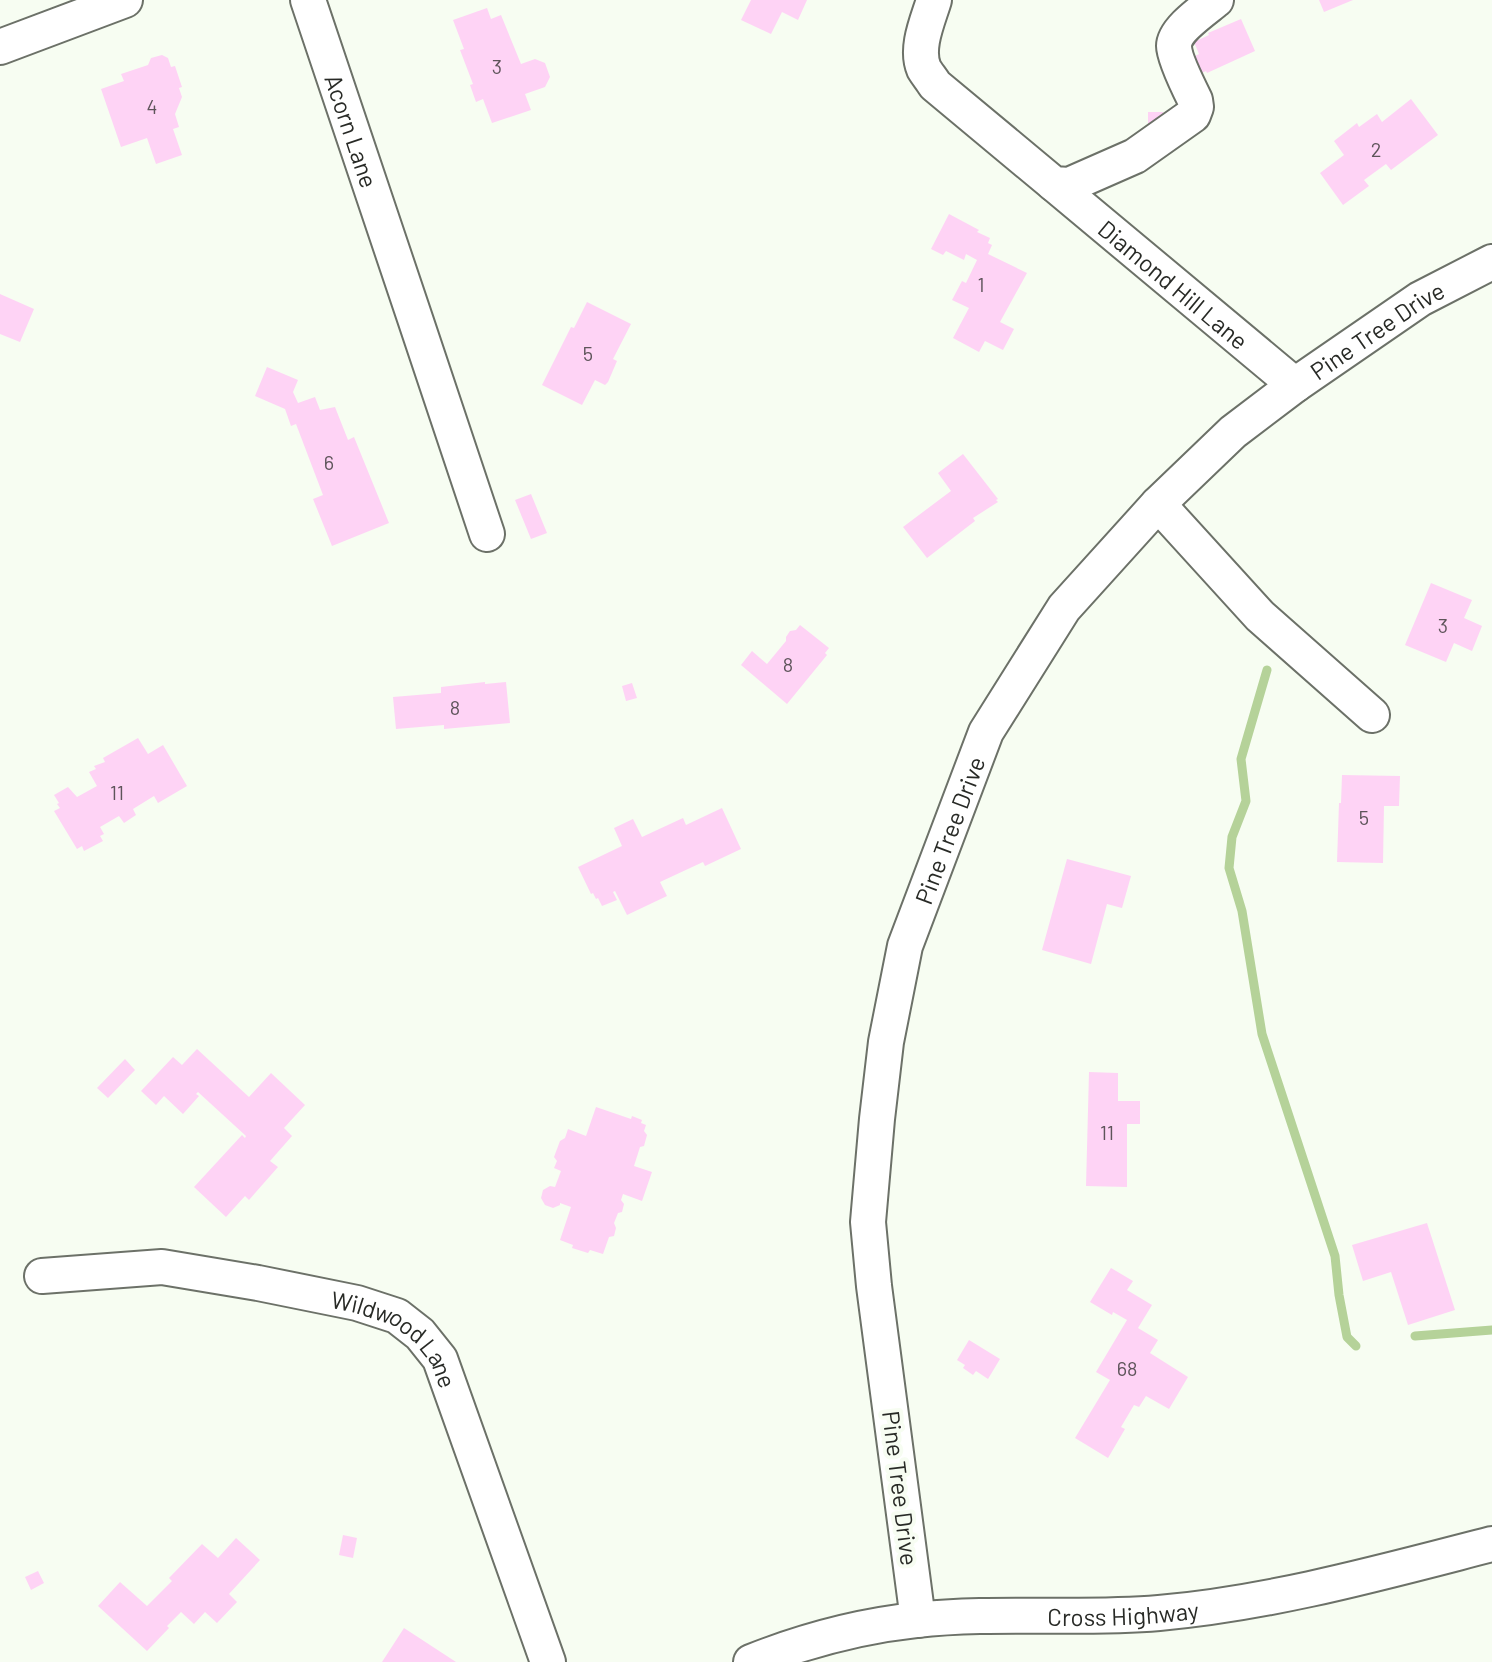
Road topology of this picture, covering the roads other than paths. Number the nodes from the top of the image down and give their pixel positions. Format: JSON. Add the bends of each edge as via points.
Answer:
{"nodes":[{"id":1,"x":125,"y":0,"type":"edge"},
{"id":2,"x":308,"y":0,"type":"edge"},
{"id":3,"x":934,"y":0,"type":"edge"},
{"id":4,"x":1216,"y":0,"type":"edge"},
{"id":5,"x":0,"y":47,"type":"edge"},
{"id":6,"x":1054,"y":184,"type":"junction"},
{"id":7,"x":1492,"y":262,"type":"edge"},
{"id":8,"x":1295,"y":385,"type":"junction"},
{"id":9,"x":1158,"y":504,"type":"junction"},
{"id":10,"x":487,"y":534,"type":"dead end"},
{"id":11,"x":1372,"y":715,"type":"dead end"},
{"id":12,"x":42,"y":1276,"type":"dead end"},
{"id":13,"x":1492,"y":1544,"type":"edge"},
{"id":14,"x":918,"y":1620,"type":"junction"},
{"id":15,"x":548,"y":1662,"type":"edge"},
{"id":16,"x":751,"y":1662,"type":"edge"}],
"edges":[{"from":1,"to":5,"type":"street"},
{"from":2,"to":10,"type":"street","name":"Acorn Lane"},
{"from":3,"to":6,"type":"street","name":"Diamond Hill Lane","via":[[921,56],[924,70],[935,85]]},
{"from":4,"to":6,"type":"street","via":[[1182,29],[1174,47],[1195,100],[1193,115],[1135,156],[1069,185]]},
{"from":6,"to":8,"type":"street","name":"Diamond Hill Lane"},
{"from":7,"to":8,"type":"street","name":"Pine Tree Drive","via":[[1420,299]]},
{"from":8,"to":9,"type":"street","name":"Pine Tree Drive","via":[[1233,432]]},
{"from":9,"to":11,"type":"street","via":[[1260,616]]},
{"from":9,"to":14,"type":"street","name":"Pine Tree Drive","via":[[1064,608],[986,732],[905,946],[886,1042],[868,1222]]},
{"from":12,"to":15,"type":"street","name":"Wildwood Lane","via":[[162,1267],[357,1303],[397,1316],[440,1359]]},
{"from":13,"to":14,"type":"street","name":"Cross Highway","via":[[1290,1593],[1195,1609]]},
{"from":14,"to":16,"type":"street","name":"Cross Highway","via":[[839,1634]]}]}
